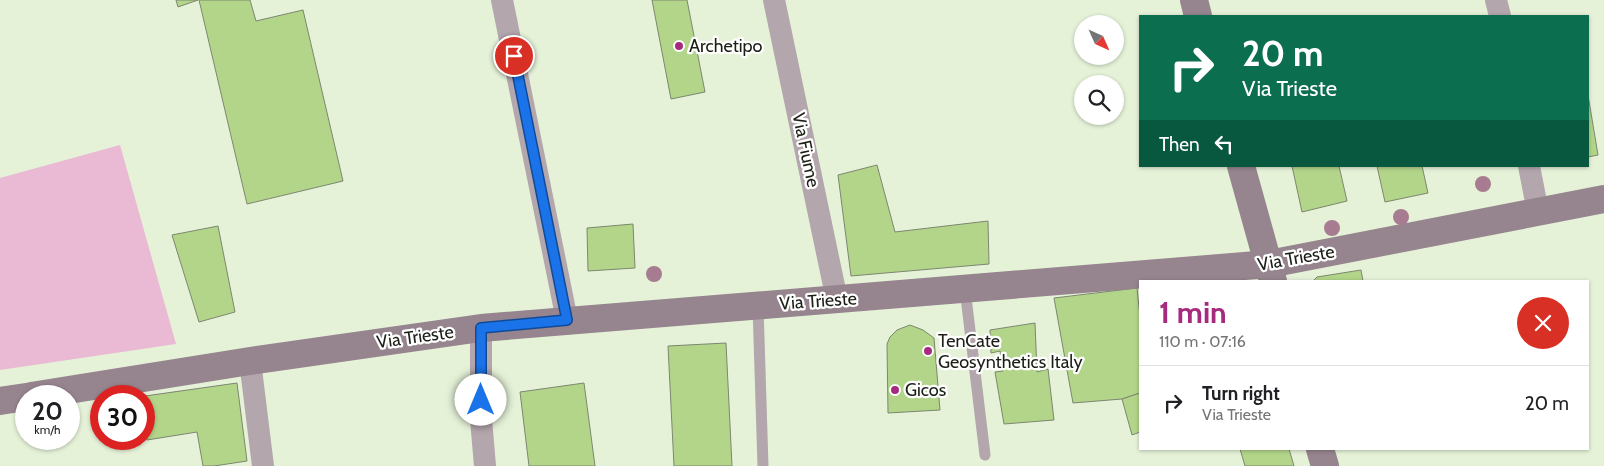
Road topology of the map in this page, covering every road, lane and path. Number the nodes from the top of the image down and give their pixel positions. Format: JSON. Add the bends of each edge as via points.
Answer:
{"nodes":[{"id":1,"x":502,"y":0,"type":"edge"},
{"id":2,"x":774,"y":0,"type":"edge"},
{"id":3,"x":1194,"y":0,"type":"edge"},
{"id":4,"x":1496,"y":0,"type":"edge"},
{"id":5,"x":1198,"y":15,"type":"edge"},
{"id":6,"x":1500,"y":15,"type":"edge"},
{"id":7,"x":1241,"y":167,"type":"edge"},
{"id":8,"x":1529,"y":167,"type":"edge"},
{"id":9,"x":1604,"y":199,"type":"edge"},
{"id":10,"x":1538,"y":212,"type":"junction"},
{"id":11,"x":1271,"y":273,"type":"edge"},
{"id":12,"x":965,"y":289,"type":"junction"},
{"id":13,"x":837,"y":300,"type":"junction"},
{"id":14,"x":758,"y":306,"type":"junction"},
{"id":15,"x":567,"y":320,"type":"junction"},
{"id":16,"x":481,"y":328,"type":"junction"},
{"id":17,"x":250,"y":361,"type":"junction"},
{"id":18,"x":80,"y":388,"type":"edge"},
{"id":19,"x":15,"y":399,"type":"edge"},
{"id":20,"x":0,"y":401,"type":"edge"},
{"id":21,"x":1320,"y":450,"type":"edge"},
{"id":22,"x":985,"y":455,"type":"dead end"},
{"id":23,"x":263,"y":466,"type":"edge"},
{"id":24,"x":485,"y":466,"type":"edge"},
{"id":25,"x":763,"y":466,"type":"edge"},
{"id":26,"x":1325,"y":466,"type":"edge"}],
"edges":[{"from":1,"to":15,"type":"street"},
{"from":2,"to":13,"type":"street","name":"Via Fiume"},
{"from":3,"to":5,"type":"street"},
{"from":4,"to":6,"type":"street"},
{"from":7,"to":11,"type":"street"},
{"from":8,"to":10,"type":"street"},
{"from":9,"to":10,"type":"street","name":"Via Trieste"},
{"from":10,"to":11,"type":"street","name":"Via Trieste"},
{"from":11,"to":12,"type":"street","name":"Via Trieste"},
{"from":12,"to":13,"type":"street","name":"Via Trieste"},
{"from":12,"to":22,"type":"lane"},
{"from":13,"to":14,"type":"street","name":"Via Trieste"},
{"from":14,"to":15,"type":"street","name":"Via Trieste"},
{"from":14,"to":25,"type":"lane"},
{"from":15,"to":16,"type":"street","name":"Via Trieste"},
{"from":16,"to":17,"type":"street","name":"Via Trieste"},
{"from":16,"to":24,"type":"street","via":[[481,419]]},
{"from":17,"to":18,"type":"street","name":"Via Trieste"},
{"from":17,"to":23,"type":"street"},
{"from":19,"to":20,"type":"street"},
{"from":21,"to":26,"type":"street"}]}
